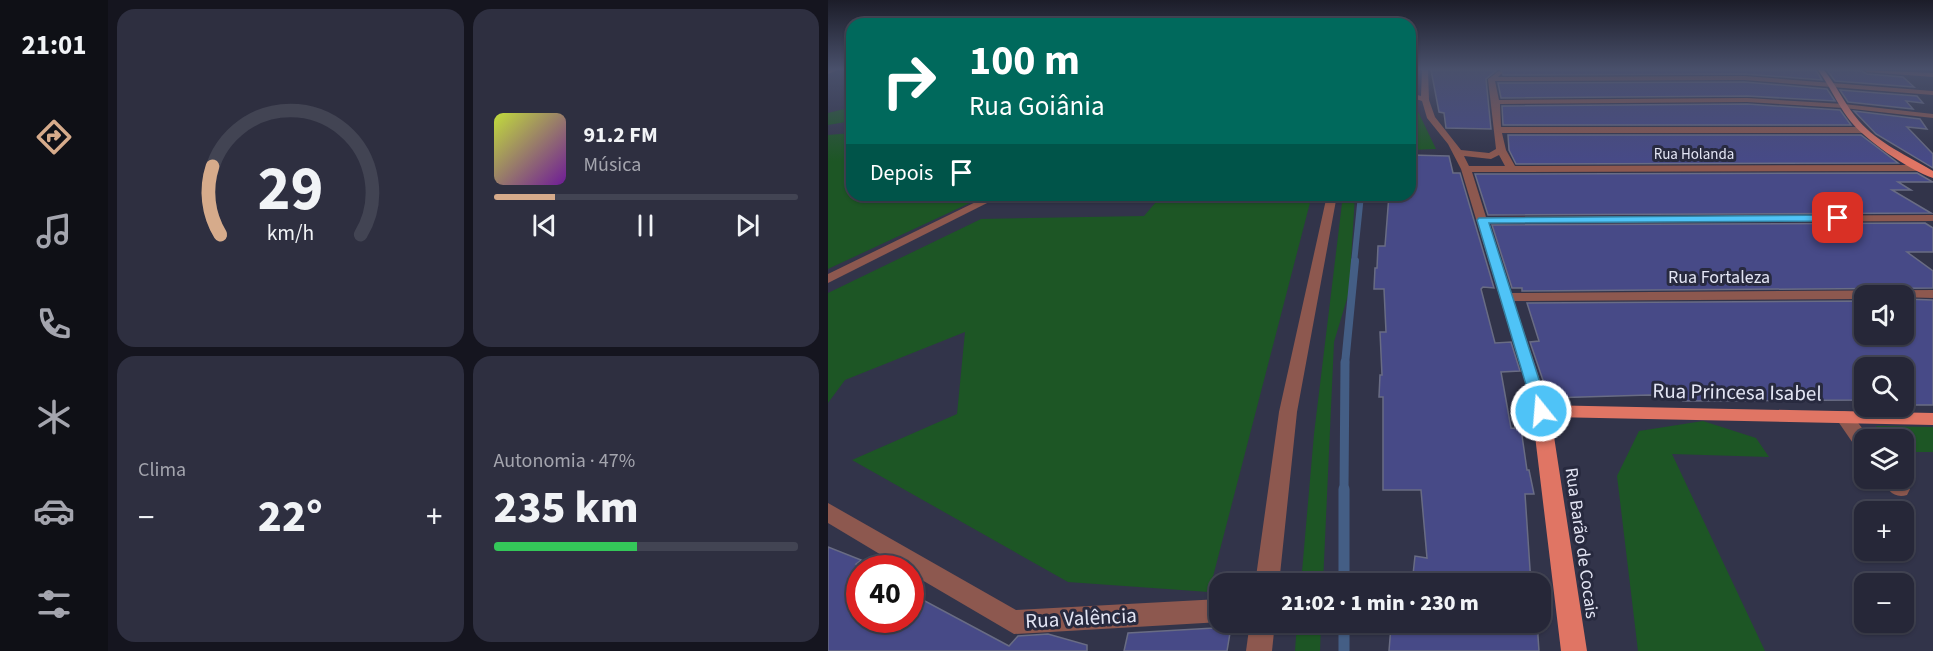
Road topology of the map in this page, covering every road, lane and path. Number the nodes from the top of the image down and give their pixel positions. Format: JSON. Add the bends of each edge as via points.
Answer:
{"nodes":[{"id":1,"x":1425,"y":100,"type":"edge"},
{"id":2,"x":1699,"y":100,"type":"edge"},
{"id":3,"x":1753,"y":100,"type":"edge"},
{"id":4,"x":1840,"y":100,"type":"edge"},
{"id":5,"x":1496,"y":102,"type":"joint"},
{"id":6,"x":1844,"y":106,"type":"junction"},
{"id":7,"x":1933,"y":116,"type":"edge"},
{"id":8,"x":1497,"y":130,"type":"junction"},
{"id":9,"x":1862,"y":130,"type":"junction"},
{"id":10,"x":1501,"y":150,"type":"junction"},
{"id":11,"x":1458,"y":153,"type":"junction"},
{"id":12,"x":1922,"y":168,"type":"junction"},
{"id":13,"x":1466,"y":169,"type":"junction"},
{"id":14,"x":1512,"y":169,"type":"junction"},
{"id":15,"x":1933,"y":175,"type":"edge"},
{"id":16,"x":987,"y":201,"type":"edge"},
{"id":17,"x":1331,"y":201,"type":"edge"},
{"id":18,"x":1933,"y":218,"type":"edge"},
{"id":19,"x":1482,"y":220,"type":"junction"},
{"id":20,"x":828,"y":279,"type":"edge"},
{"id":21,"x":1933,"y":294,"type":"edge"},
{"id":22,"x":1505,"y":297,"type":"junction"},
{"id":23,"x":1541,"y":411,"type":"junction"},
{"id":24,"x":1844,"y":417,"type":"junction"},
{"id":25,"x":1933,"y":419,"type":"edge"},
{"id":26,"x":1854,"y":430,"type":"edge"},
{"id":27,"x":828,"y":512,"type":"edge"},
{"id":28,"x":1269,"y":573,"type":"edge"},
{"id":29,"x":1209,"y":612,"type":"edge"},
{"id":30,"x":1261,"y":633,"type":"edge"},
{"id":31,"x":1259,"y":651,"type":"edge"},
{"id":32,"x":1574,"y":651,"type":"edge"}],
"edges":[{"from":1,"to":11,"type":"street","name":"Rua Barão de Cocais","via":[[1431,118]]},
{"from":2,"to":5,"type":"street"},
{"from":3,"to":6,"type":"street"},
{"from":4,"to":6,"type":"main road"},
{"from":5,"to":8,"type":"street"},
{"from":6,"to":7,"type":"street"},
{"from":6,"to":9,"type":"main road"},
{"from":8,"to":9,"type":"street"},
{"from":8,"to":10,"type":"street"},
{"from":9,"to":12,"type":"main road"},
{"from":10,"to":11,"type":"street","via":[[1491,156]]},
{"from":10,"to":14,"type":"street"},
{"from":11,"to":13,"type":"street","name":"Rua Barão de Cocais"},
{"from":12,"to":14,"type":"street","name":"Rua Holanda"},
{"from":12,"to":15,"type":"main road"},
{"from":13,"to":14,"type":"street","name":"Rua Holanda"},
{"from":13,"to":19,"type":"street","name":"Rua Barão de Cocais"},
{"from":16,"to":20,"type":"street"},
{"from":17,"to":28,"type":"street","via":[[1288,412]]},
{"from":18,"to":19,"type":"street"},
{"from":19,"to":22,"type":"street","name":"Rua Barão de Cocais"},
{"from":21,"to":22,"type":"street","name":"Rua Fortaleza"},
{"from":22,"to":23,"type":"street","name":"Rua Barão de Cocais"},
{"from":23,"to":24,"type":"main road","name":"Rua Princesa Isabel"},
{"from":23,"to":32,"type":"main road","name":"Rua Barão de Cocais"},
{"from":24,"to":25,"type":"main road","name":"Rua Princesa Isabel"},
{"from":24,"to":26,"type":"street"},
{"from":27,"to":29,"type":"street","name":"Rua Valência","via":[[1014,622]]},
{"from":30,"to":31,"type":"street"}]}
